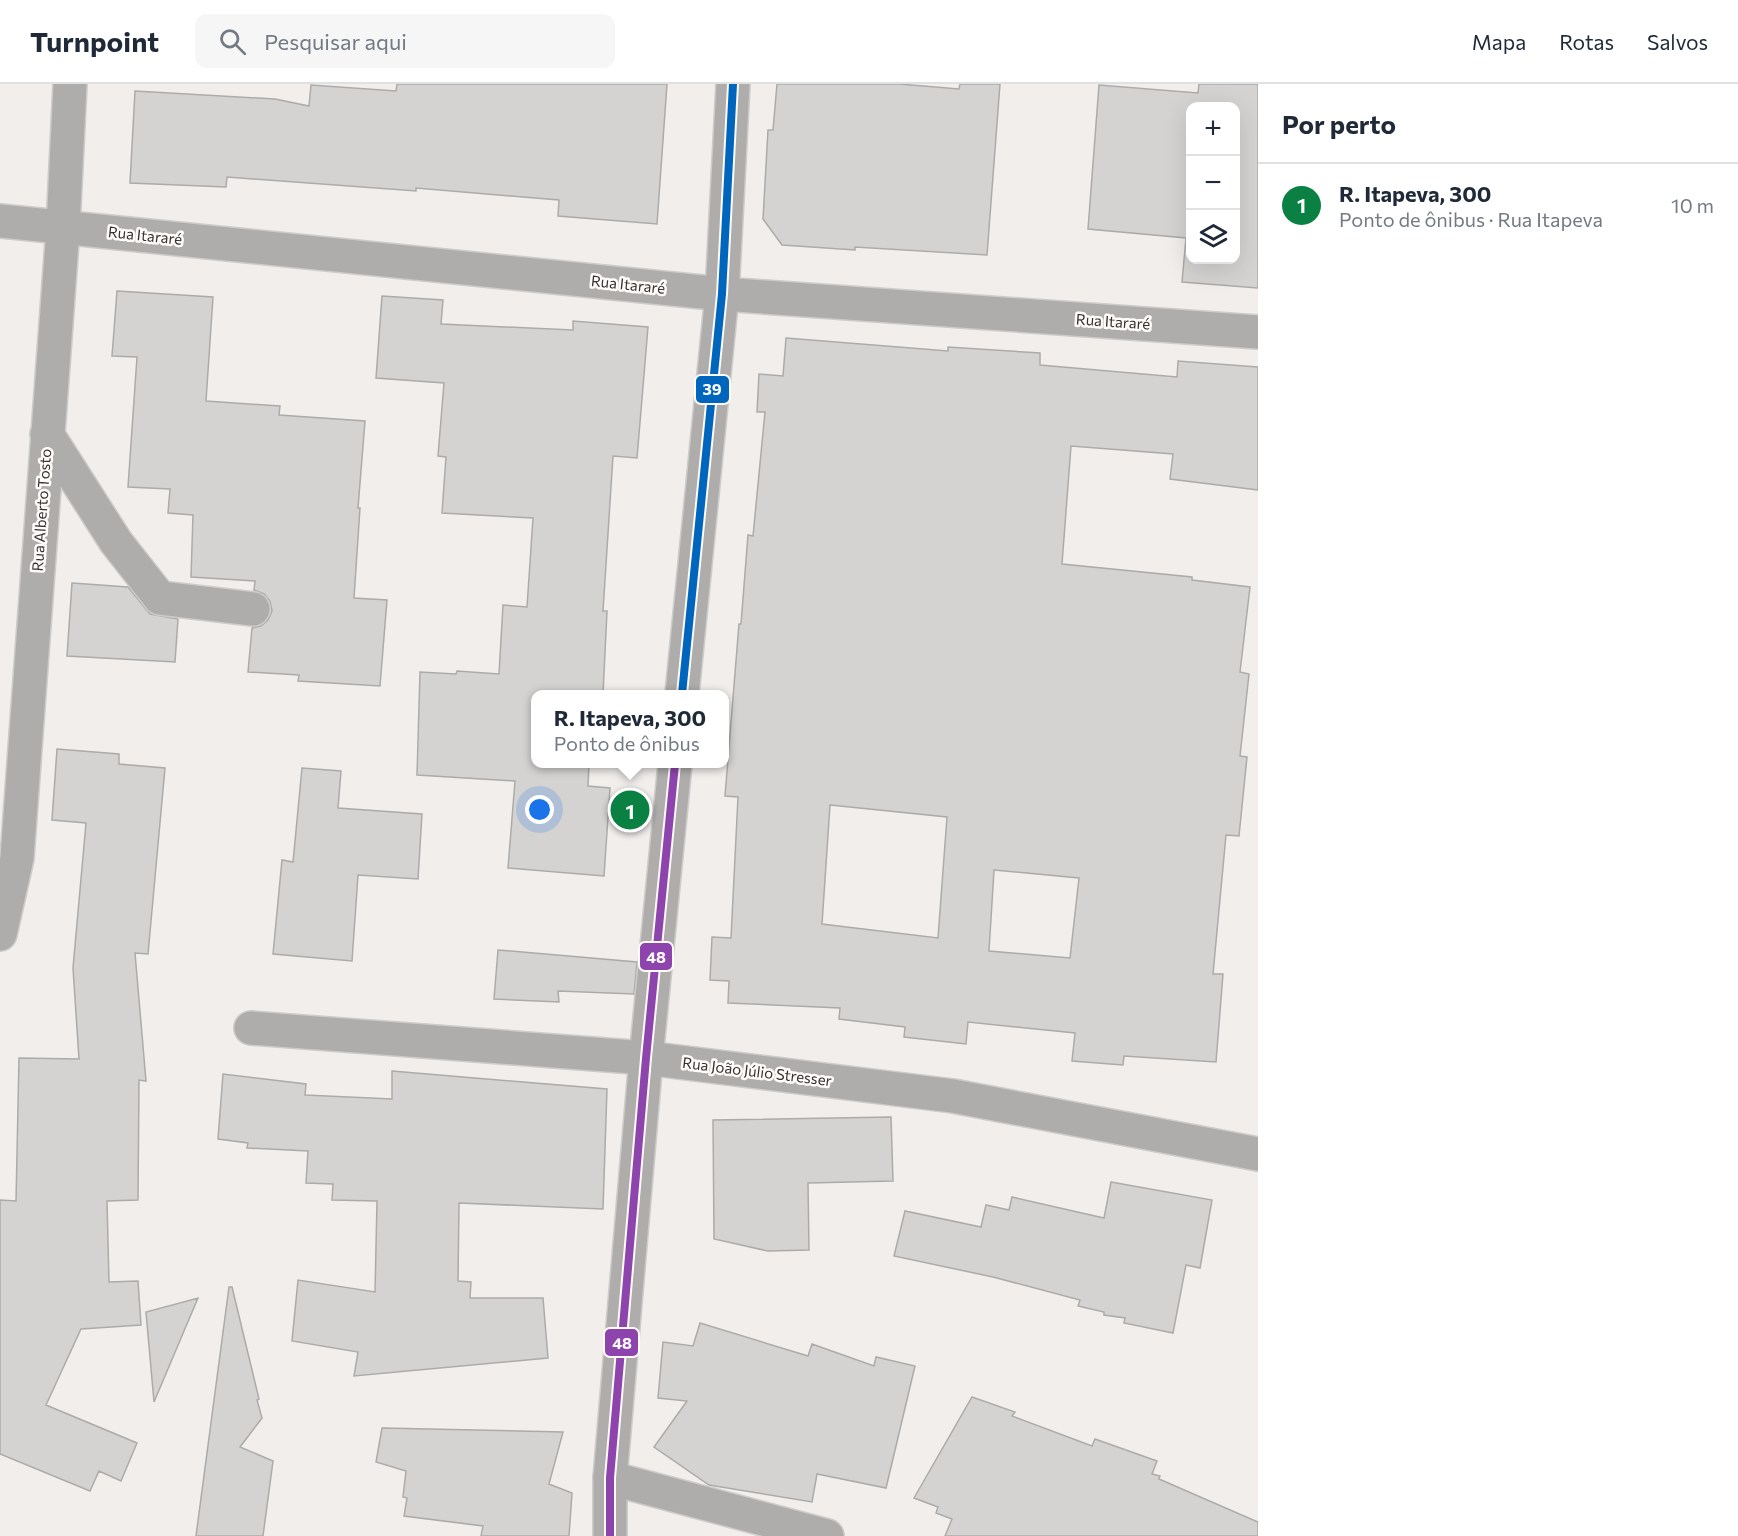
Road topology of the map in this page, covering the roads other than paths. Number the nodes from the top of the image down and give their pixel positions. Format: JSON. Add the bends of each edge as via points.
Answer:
{"nodes":[{"id":1,"x":70,"y":84,"type":"edge"},
{"id":2,"x":733,"y":84,"type":"edge"},
{"id":3,"x":0,"y":221,"type":"edge"},
{"id":4,"x":63,"y":228,"type":"junction"},
{"id":5,"x":722,"y":294,"type":"junction"},
{"id":6,"x":1258,"y":332,"type":"edge"},
{"id":7,"x":47,"y":434,"type":"junction"},
{"id":8,"x":253,"y":609,"type":"dead end"},
{"id":9,"x":682,"y":690,"type":"edge"},
{"id":10,"x":675,"y":768,"type":"edge"},
{"id":11,"x":0,"y":934,"type":"edge"},
{"id":12,"x":251,"y":1028,"type":"dead end"},
{"id":13,"x":646,"y":1058,"type":"junction"},
{"id":14,"x":1258,"y":1154,"type":"edge"},
{"id":15,"x":610,"y":1478,"type":"junction"},
{"id":16,"x":610,"y":1536,"type":"edge"},
{"id":17,"x":827,"y":1536,"type":"edge"}],
"edges":[{"from":1,"to":4,"type":"street","name":"Rua Alberto Tosto"},
{"from":2,"to":5,"type":"street"},
{"from":3,"to":4,"type":"street","name":"Rua Itararé"},
{"from":4,"to":5,"type":"street","name":"Rua Itararé"},
{"from":4,"to":7,"type":"street","name":"Rua Alberto Tosto"},
{"from":5,"to":6,"type":"street","name":"Rua Itararé"},
{"from":5,"to":9,"type":"street"},
{"from":7,"to":8,"type":"street","via":[[116,542],[160,598]]},
{"from":7,"to":11,"type":"street","name":"Rua Alberto Tosto","via":[[17,858]]},
{"from":10,"to":13,"type":"street"},
{"from":12,"to":13,"type":"street","name":"Rua João Júlio Stresser"},
{"from":13,"to":14,"type":"street","name":"Rua João Júlio Stresser","via":[[953,1096]]},
{"from":13,"to":15,"type":"street"},
{"from":15,"to":16,"type":"street"},
{"from":15,"to":17,"type":"street"}]}
